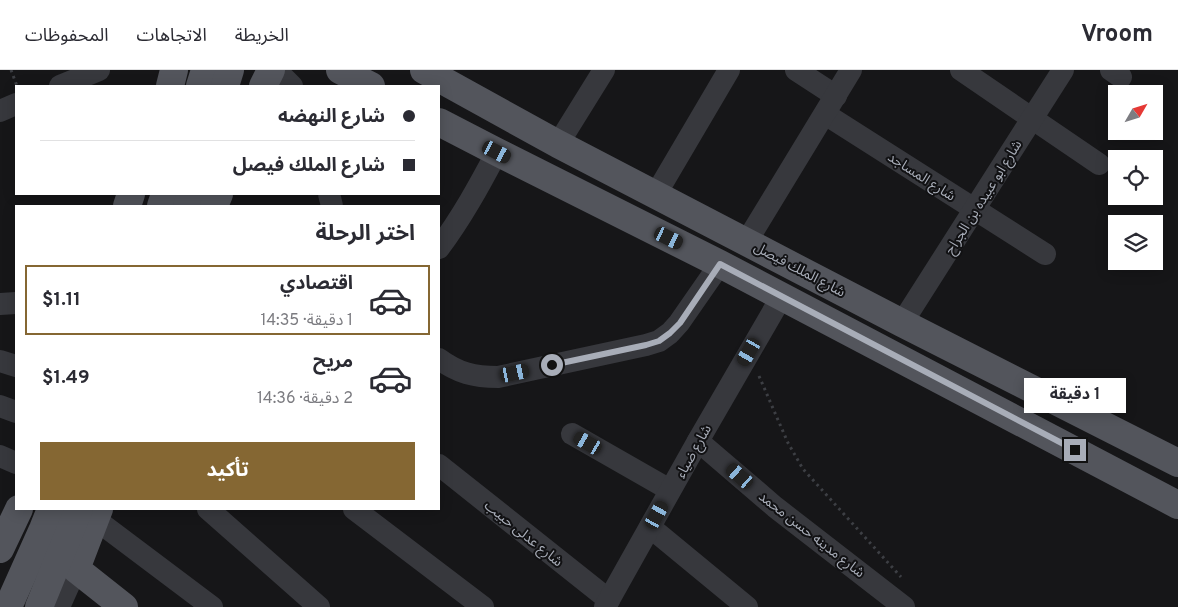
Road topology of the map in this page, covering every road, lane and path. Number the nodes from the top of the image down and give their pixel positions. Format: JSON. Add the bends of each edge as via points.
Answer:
{"nodes":[{"id":1,"x":11,"y":70,"type":"edge"},
{"id":2,"x":99,"y":70,"type":"edge"},
{"id":3,"x":174,"y":70,"type":"edge"},
{"id":4,"x":204,"y":70,"type":"edge"},
{"id":5,"x":230,"y":70,"type":"edge"},
{"id":6,"x":270,"y":70,"type":"edge"},
{"id":7,"x":340,"y":70,"type":"edge"},
{"id":8,"x":424,"y":70,"type":"edge"},
{"id":9,"x":604,"y":70,"type":"edge"},
{"id":10,"x":729,"y":70,"type":"edge"},
{"id":11,"x":796,"y":70,"type":"edge"},
{"id":12,"x":851,"y":70,"type":"edge"},
{"id":13,"x":961,"y":70,"type":"edge"},
{"id":14,"x":1063,"y":70,"type":"edge"},
{"id":15,"x":18,"y":85,"type":"edge"},
{"id":16,"x":62,"y":85,"type":"edge"},
{"id":17,"x":170,"y":85,"type":"edge"},
{"id":18,"x":200,"y":85,"type":"edge"},
{"id":19,"x":225,"y":85,"type":"edge"},
{"id":20,"x":263,"y":85,"type":"edge"},
{"id":21,"x":291,"y":85,"type":"edge"},
{"id":22,"x":369,"y":85,"type":"edge"},
{"id":23,"x":15,"y":104,"type":"edge"},
{"id":24,"x":830,"y":105,"type":"junction"},
{"id":25,"x":0,"y":111,"type":"edge"},
{"id":26,"x":1032,"y":119,"type":"junction"},
{"id":27,"x":440,"y":123,"type":"edge"},
{"id":28,"x":558,"y":144,"type":"junction"},
{"id":29,"x":497,"y":152,"type":"junction"},
{"id":30,"x":1099,"y":164,"type":"dead end"},
{"id":31,"x":656,"y":194,"type":"junction"},
{"id":32,"x":975,"y":210,"type":"junction"},
{"id":33,"x":747,"y":242,"type":"junction"},
{"id":34,"x":440,"y":247,"type":"edge"},
{"id":35,"x":1045,"y":254,"type":"dead end"},
{"id":36,"x":720,"y":264,"type":"junction"},
{"id":37,"x":782,"y":296,"type":"junction"},
{"id":38,"x":15,"y":303,"type":"edge"},
{"id":39,"x":0,"y":304,"type":"edge"},
{"id":40,"x":902,"y":323,"type":"junction"},
{"id":41,"x":749,"y":352,"type":"junction"},
{"id":42,"x":440,"y":359,"type":"edge"},
{"id":43,"x":0,"y":361,"type":"edge"},
{"id":44,"x":15,"y":366,"type":"edge"},
{"id":45,"x":0,"y":406,"type":"edge"},
{"id":46,"x":15,"y":412,"type":"edge"},
{"id":47,"x":572,"y":434,"type":"dead end"},
{"id":48,"x":698,"y":441,"type":"junction"},
{"id":49,"x":0,"y":456,"type":"edge"},
{"id":50,"x":15,"y":463,"type":"edge"},
{"id":51,"x":1178,"y":463,"type":"edge"},
{"id":52,"x":440,"y":466,"type":"edge"},
{"id":53,"x":670,"y":490,"type":"junction"},
{"id":54,"x":1178,"y":505,"type":"edge"},
{"id":55,"x":51,"y":510,"type":"edge"},
{"id":56,"x":209,"y":510,"type":"edge"},
{"id":57,"x":355,"y":510,"type":"edge"},
{"id":58,"x":91,"y":512,"type":"edge"},
{"id":59,"x":10,"y":519,"type":"edge"},
{"id":60,"x":650,"y":527,"type":"junction"},
{"id":61,"x":0,"y":549,"type":"edge"},
{"id":62,"x":76,"y":569,"type":"junction"},
{"id":63,"x":902,"y":578,"type":"dead end"},
{"id":64,"x":607,"y":604,"type":"edge"},
{"id":65,"x":8,"y":607,"type":"edge"},
{"id":66,"x":39,"y":607,"type":"edge"},
{"id":67,"x":59,"y":607,"type":"edge"},
{"id":68,"x":124,"y":607,"type":"edge"},
{"id":69,"x":212,"y":607,"type":"edge"},
{"id":70,"x":319,"y":607,"type":"edge"},
{"id":71,"x":483,"y":607,"type":"edge"},
{"id":72,"x":747,"y":607,"type":"edge"},
{"id":73,"x":904,"y":607,"type":"edge"}],
"edges":[{"from":1,"to":15,"type":"path"},
{"from":2,"to":16,"type":"street"},
{"from":3,"to":17,"type":"main road"},
{"from":4,"to":18,"type":"main road"},
{"from":5,"to":19,"type":"main road"},
{"from":6,"to":20,"type":"main road"},
{"from":6,"to":21,"type":"street"},
{"from":7,"to":22,"type":"main road"},
{"from":8,"to":28,"type":"main road","name":"شارع الملك فيصل"},
{"from":9,"to":28,"type":"street"},
{"from":10,"to":31,"type":"street"},
{"from":11,"to":24,"type":"street","name":"شارع المساجد"},
{"from":12,"to":24,"type":"street"},
{"from":13,"to":26,"type":"street"},
{"from":14,"to":26,"type":"street","name":"شارع ابو عبيده بن الجراح"},
{"from":23,"to":25,"type":"street"},
{"from":24,"to":32,"type":"street","name":"شارع المساجد"},
{"from":24,"to":33,"type":"street"},
{"from":26,"to":30,"type":"street"},
{"from":26,"to":32,"type":"street","name":"شارع ابو عبيده بن الجراح"},
{"from":27,"to":29,"type":"main road"},
{"from":28,"to":31,"type":"main road","name":"شارع الملك فيصل"},
{"from":29,"to":34,"type":"street","via":[[477,191]]},
{"from":29,"to":36,"type":"main road"},
{"from":31,"to":33,"type":"main road","name":"شارع الملك فيصل"},
{"from":32,"to":35,"type":"street","name":"شارع المساجد"},
{"from":32,"to":40,"type":"street","name":"شارع ابو عبيده بن الجراح"},
{"from":33,"to":40,"type":"main road","name":"شارع الملك فيصل"},
{"from":36,"to":37,"type":"main road"},
{"from":36,"to":42,"type":"street","via":[[680,323],[659,341],[498,377],[465,373]]},
{"from":37,"to":41,"type":"street","name":"شارع ضياء"},
{"from":37,"to":54,"type":"main road"},
{"from":38,"to":39,"type":"street"},
{"from":40,"to":51,"type":"main road","name":"شارع الملك فيصل"},
{"from":41,"to":48,"type":"street","name":"شارع ضياء"},
{"from":41,"to":63,"type":"path","via":[[788,443],[803,469]]},
{"from":43,"to":44,"type":"street"},
{"from":45,"to":46,"type":"street"},
{"from":47,"to":53,"type":"street"},
{"from":48,"to":53,"type":"street","name":"شارع ضياء"},
{"from":48,"to":73,"type":"street","name":"شارع مدينه حسن محمد"},
{"from":49,"to":50,"type":"street"},
{"from":52,"to":64,"type":"street","name":"شارع عدلى حبيب"},
{"from":53,"to":60,"type":"street","name":"شارع ضياء"},
{"from":55,"to":65,"type":"main road"},
{"from":56,"to":70,"type":"street"},
{"from":57,"to":71,"type":"street"},
{"from":58,"to":62,"type":"main road"},
{"from":58,"to":66,"type":"main road"},
{"from":58,"to":69,"type":"street"},
{"from":59,"to":61,"type":"main road"},
{"from":60,"to":64,"type":"street","name":"شارع ضياء"},
{"from":60,"to":72,"type":"street"},
{"from":62,"to":67,"type":"street"},
{"from":62,"to":68,"type":"main road"}]}
